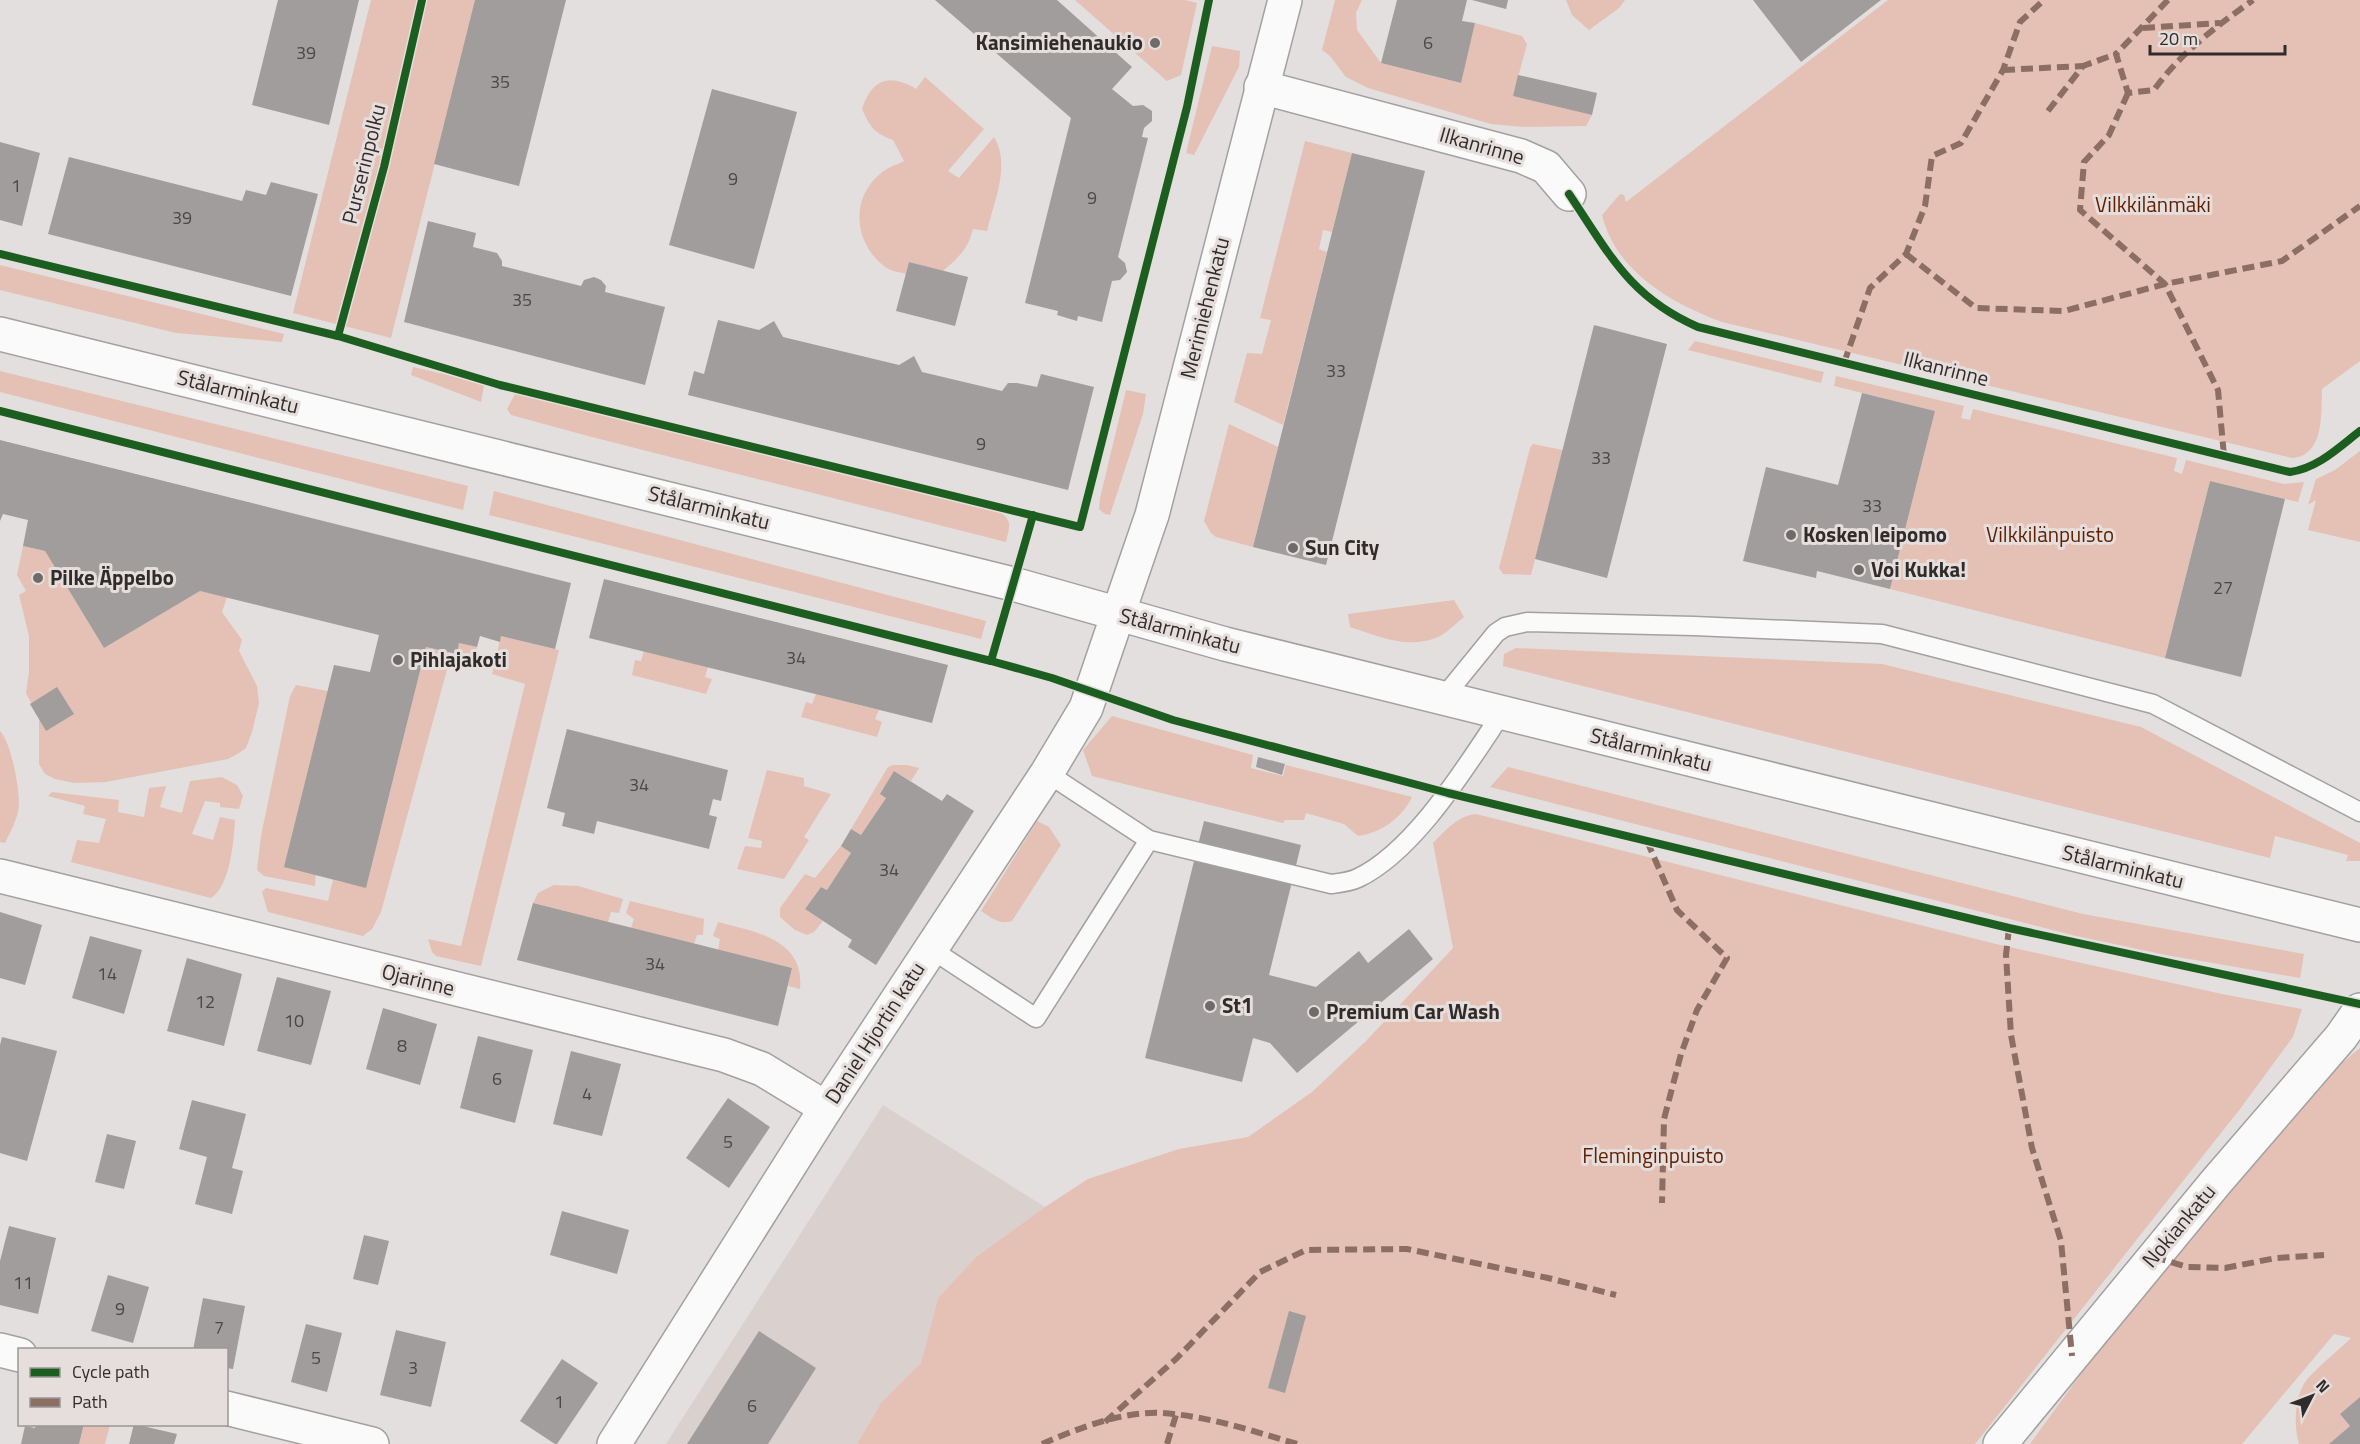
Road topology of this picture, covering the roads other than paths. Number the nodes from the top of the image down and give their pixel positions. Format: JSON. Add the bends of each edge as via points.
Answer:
{"nodes":[{"id":1,"x":1285,"y":0,"type":"edge"},
{"id":2,"x":1262,"y":87,"type":"junction"},
{"id":3,"x":1569,"y":194,"type":"dead end"},
{"id":4,"x":0,"y":334,"type":"edge"},
{"id":5,"x":1118,"y":614,"type":"junction"},
{"id":6,"x":1443,"y":698,"type":"junction"},
{"id":7,"x":1502,"y":713,"type":"junction"},
{"id":8,"x":1047,"y":772,"type":"junction"},
{"id":9,"x":2360,"y":812,"type":"edge"},
{"id":10,"x":1149,"y":840,"type":"junction"},
{"id":11,"x":0,"y":876,"type":"edge"},
{"id":12,"x":2360,"y":925,"type":"edge"},
{"id":13,"x":931,"y":949,"type":"junction"},
{"id":14,"x":2360,"y":1010,"type":"edge"},
{"id":15,"x":826,"y":1108,"type":"junction"},
{"id":16,"x":0,"y":1350,"type":"edge"},
{"id":17,"x":18,"y":1354,"type":"edge"},
{"id":18,"x":228,"y":1408,"type":"edge"},
{"id":19,"x":372,"y":1444,"type":"edge"},
{"id":20,"x":614,"y":1444,"type":"edge"},
{"id":21,"x":2000,"y":1444,"type":"edge"}],
"edges":[{"from":1,"to":2,"type":"street","name":"Merimiehenkatu"},
{"from":2,"to":3,"type":"street","name":"Ilkanrinne","via":[[1521,156],[1546,167]]},
{"from":2,"to":5,"type":"street","name":"Merimiehenkatu","via":[[1152,515]]},
{"from":4,"to":5,"type":"street","name":"Stålarminkatu","via":[[1006,582]]},
{"from":5,"to":6,"type":"street","name":"Stålarminkatu"},
{"from":5,"to":8,"type":"street","name":"Daniel Hjortin katu","via":[[1086,708]]},
{"from":6,"to":7,"type":"street","name":"Stålarminkatu"},
{"from":6,"to":9,"type":"lane","via":[[1496,633],[1527,622],[1882,634],[2152,704]]},
{"from":7,"to":10,"type":"lane","via":[[1448,793],[1382,864],[1356,879],[1331,884]]},
{"from":7,"to":12,"type":"street","name":"Stålarminkatu"},
{"from":8,"to":10,"type":"lane"},
{"from":8,"to":13,"type":"street","name":"Daniel Hjortin katu"},
{"from":10,"to":13,"type":"lane","via":[[1036,1018]]},
{"from":11,"to":15,"type":"street","name":"Ojarinne","via":[[724,1055],[762,1069]]},
{"from":13,"to":15,"type":"street","name":"Daniel Hjortin katu"},
{"from":14,"to":21,"type":"street","name":"Nokiankatu"},
{"from":15,"to":20,"type":"street","name":"Daniel Hjortin katu"},
{"from":16,"to":17,"type":"street"},
{"from":18,"to":19,"type":"street"}]}
